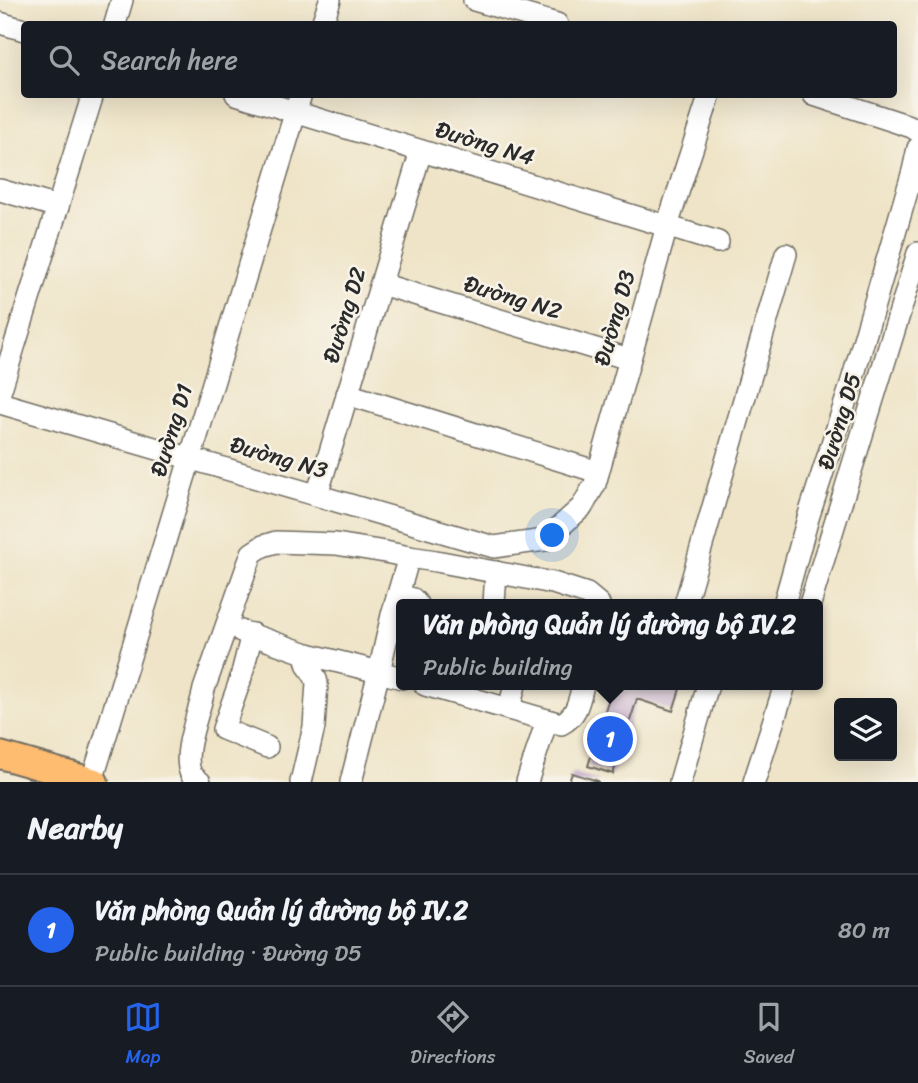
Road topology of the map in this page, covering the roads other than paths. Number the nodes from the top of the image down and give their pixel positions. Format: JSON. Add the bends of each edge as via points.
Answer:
{"nodes":[{"id":1,"x":122,"y":0,"type":"edge"},
{"id":2,"x":330,"y":0,"type":"edge"},
{"id":3,"x":474,"y":0,"type":"edge"},
{"id":4,"x":116,"y":21,"type":"edge"},
{"id":5,"x":323,"y":21,"type":"edge"},
{"id":6,"x":547,"y":21,"type":"edge"},
{"id":7,"x":0,"y":23,"type":"edge"},
{"id":8,"x":21,"y":29,"type":"edge"},
{"id":9,"x":92,"y":98,"type":"edge"},
{"id":10,"x":261,"y":98,"type":"edge"},
{"id":11,"x":709,"y":98,"type":"edge"},
{"id":12,"x":823,"y":98,"type":"edge"},
{"id":13,"x":298,"y":104,"type":"edge"},
{"id":14,"x":918,"y":131,"type":"edge"},
{"id":15,"x":918,"y":148,"type":"edge"},
{"id":16,"x":421,"y":151,"type":"junction"},
{"id":17,"x":0,"y":190,"type":"edge"},
{"id":18,"x":58,"y":207,"type":"junction"},
{"id":19,"x":667,"y":226,"type":"junction"},
{"id":20,"x":718,"y":242,"type":"dead end"},
{"id":21,"x":918,"y":253,"type":"edge"},
{"id":22,"x":786,"y":254,"type":"dead end"},
{"id":23,"x":381,"y":284,"type":"junction"},
{"id":24,"x":629,"y":359,"type":"junction"},
{"id":25,"x":0,"y":392,"type":"edge"},
{"id":26,"x":347,"y":394,"type":"junction"},
{"id":27,"x":0,"y":403,"type":"edge"},
{"id":28,"x":190,"y":458,"type":"junction"},
{"id":29,"x":598,"y":472,"type":"junction"},
{"id":30,"x":317,"y":495,"type":"junction"},
{"id":31,"x":545,"y":540,"type":"joint"},
{"id":32,"x":409,"y":557,"type":"junction"},
{"id":33,"x":496,"y":572,"type":"junction"},
{"id":34,"x":408,"y":599,"type":"edge"},
{"id":35,"x":494,"y":599,"type":"edge"},
{"id":36,"x":593,"y":599,"type":"edge"},
{"id":37,"x":685,"y":599,"type":"edge"},
{"id":38,"x":784,"y":599,"type":"edge"},
{"id":39,"x":812,"y":599,"type":"edge"},
{"id":40,"x":226,"y":626,"type":"junction"},
{"id":41,"x":396,"y":630,"type":"edge"},
{"id":42,"x":252,"y":634,"type":"junction"},
{"id":43,"x":307,"y":654,"type":"junction"},
{"id":44,"x":379,"y":672,"type":"junction"},
{"id":45,"x":396,"y":676,"type":"edge"},
{"id":46,"x":445,"y":690,"type":"edge"},
{"id":47,"x":514,"y":690,"type":"edge"},
{"id":48,"x":582,"y":690,"type":"edge"},
{"id":49,"x":707,"y":690,"type":"edge"},
{"id":50,"x":783,"y":690,"type":"edge"},
{"id":51,"x":509,"y":709,"type":"junction"},
{"id":52,"x":197,"y":718,"type":"junction"},
{"id":53,"x":547,"y":720,"type":"junction"},
{"id":54,"x":223,"y":729,"type":"junction"},
{"id":55,"x":267,"y":747,"type":"dead end"},
{"id":56,"x":0,"y":755,"type":"edge"},
{"id":57,"x":93,"y":782,"type":"edge"},
{"id":58,"x":200,"y":782,"type":"edge"},
{"id":59,"x":301,"y":782,"type":"edge"},
{"id":60,"x":351,"y":782,"type":"edge"},
{"id":61,"x":527,"y":782,"type":"edge"},
{"id":62,"x":680,"y":782,"type":"edge"},
{"id":63,"x":754,"y":782,"type":"edge"}],
"edges":[{"from":1,"to":4,"type":"street"},
{"from":2,"to":5,"type":"street"},
{"from":3,"to":6,"type":"street"},
{"from":7,"to":8,"type":"street"},
{"from":9,"to":18,"type":"street"},
{"from":10,"to":13,"type":"street","name":"Đường N4"},
{"from":11,"to":19,"type":"street","name":"Đường D3"},
{"from":12,"to":14,"type":"street"},
{"from":13,"to":16,"type":"street","name":"Đường N4"},
{"from":13,"to":28,"type":"street","name":"Đường D1"},
{"from":15,"to":38,"type":"street"},
{"from":16,"to":19,"type":"street","name":"Đường N4"},
{"from":16,"to":23,"type":"street","name":"Đường D2"},
{"from":17,"to":18,"type":"street"},
{"from":18,"to":25,"type":"street"},
{"from":19,"to":20,"type":"street","name":"Đường N4"},
{"from":19,"to":24,"type":"street","name":"Đường D3"},
{"from":21,"to":39,"type":"street","name":"Đường D5"},
{"from":22,"to":37,"type":"street"},
{"from":23,"to":24,"type":"street","name":"Đường N2"},
{"from":23,"to":26,"type":"street","name":"Đường D2"},
{"from":24,"to":29,"type":"street","name":"Đường D3"},
{"from":26,"to":29,"type":"street"},
{"from":26,"to":30,"type":"street","name":"Đường D2"},
{"from":27,"to":28,"type":"street","name":"Đường N3"},
{"from":28,"to":30,"type":"street","name":"Đường N3"},
{"from":28,"to":57,"type":"street","name":"Đường D1"},
{"from":29,"to":31,"type":"street","name":"Đường D3","via":[[582,507]]},
{"from":30,"to":31,"type":"street","name":"Đường N3","via":[[494,547]]},
{"from":32,"to":33,"type":"street"},
{"from":32,"to":34,"type":"street"},
{"from":32,"to":40,"type":"street","via":[[336,544],[276,542],[263,546],[252,553]]},
{"from":33,"to":35,"type":"street"},
{"from":33,"to":36,"type":"street","via":[[552,583]]},
{"from":40,"to":42,"type":"street"},
{"from":40,"to":52,"type":"street"},
{"from":41,"to":44,"type":"street"},
{"from":42,"to":43,"type":"street"},
{"from":42,"to":54,"type":"street"},
{"from":43,"to":44,"type":"street"},
{"from":43,"to":59,"type":"street","via":[[306,664],[317,683],[314,727]]},
{"from":44,"to":45,"type":"street"},
{"from":44,"to":60,"type":"street"},
{"from":46,"to":51,"type":"street"},
{"from":47,"to":51,"type":"street"},
{"from":48,"to":53,"type":"street","via":[[575,714],[561,724]]},
{"from":49,"to":62,"type":"street"},
{"from":50,"to":63,"type":"street"},
{"from":51,"to":53,"type":"street"},
{"from":52,"to":54,"type":"street"},
{"from":52,"to":58,"type":"street","via":[[189,764]]},
{"from":53,"to":61,"type":"street"},
{"from":54,"to":55,"type":"street"},
{"from":56,"to":57,"type":"main road"}]}
